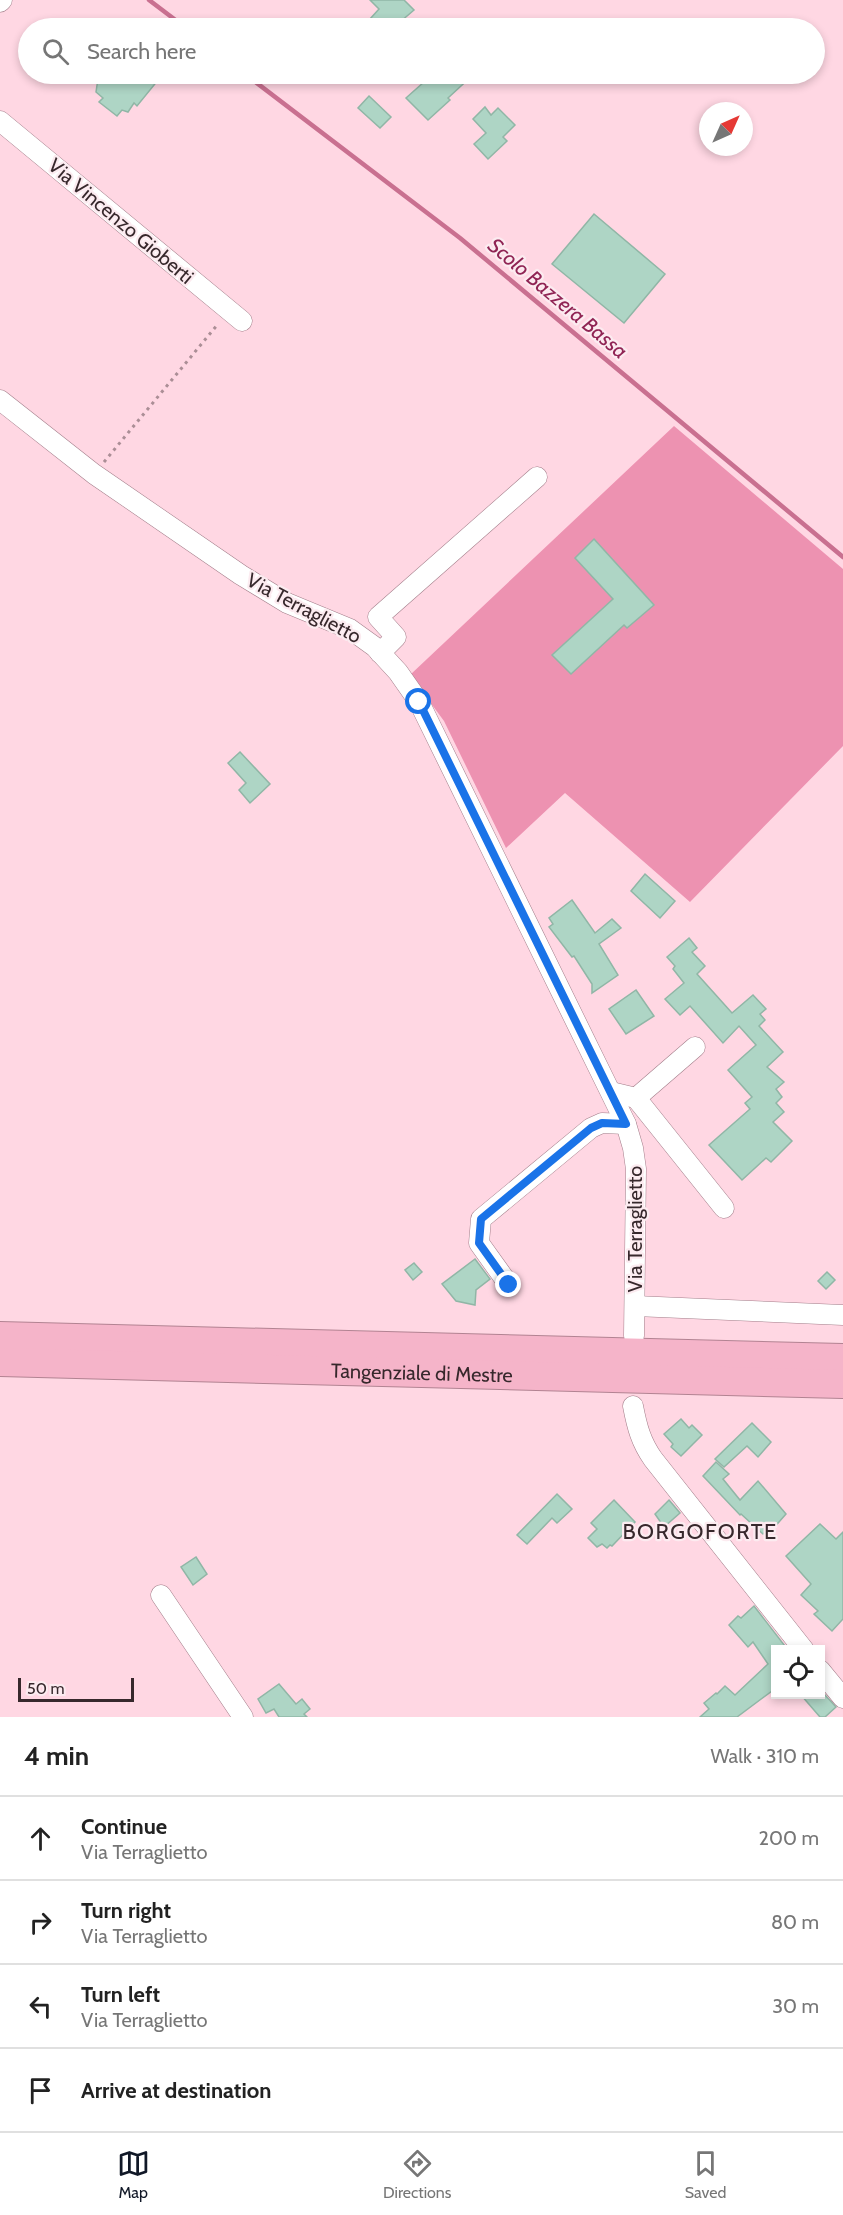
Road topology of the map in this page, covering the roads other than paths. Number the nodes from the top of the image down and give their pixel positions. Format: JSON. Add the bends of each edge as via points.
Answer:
{"nodes":[{"id":1,"x":0,"y":121,"type":"edge"},
{"id":2,"x":236,"y":316,"type":"road end"},
{"id":3,"x":0,"y":400,"type":"edge"},
{"id":4,"x":537,"y":477,"type":"dead end"},
{"id":5,"x":380,"y":653,"type":"junction"},
{"id":6,"x":695,"y":1047,"type":"dead end"},
{"id":7,"x":611,"y":1092,"type":"junction"},
{"id":8,"x":636,"y":1098,"type":"junction"},
{"id":9,"x":626,"y":1124,"type":"junction"},
{"id":10,"x":724,"y":1208,"type":"dead end"},
{"id":11,"x":509,"y":1285,"type":"dead end"},
{"id":12,"x":635,"y":1306,"type":"junction"},
{"id":13,"x":843,"y":1315,"type":"edge"},
{"id":14,"x":0,"y":1319,"type":"edge"},
{"id":15,"x":0,"y":1336,"type":"edge"},
{"id":16,"x":634,"y":1336,"type":"dead end"},
{"id":17,"x":111,"y":1339,"type":"junction"},
{"id":18,"x":843,"y":1358,"type":"edge"},
{"id":19,"x":0,"y":1362,"type":"edge"},
{"id":20,"x":843,"y":1384,"type":"edge"},
{"id":21,"x":633,"y":1406,"type":"dead end"},
{"id":22,"x":161,"y":1595,"type":"dead end"},
{"id":23,"x":800,"y":1645,"type":"edge"},
{"id":24,"x":825,"y":1676,"type":"edge"},
{"id":25,"x":843,"y":1698,"type":"edge"},
{"id":26,"x":243,"y":1717,"type":"edge"}],
"edges":[{"from":1,"to":2,"type":"street","name":"Via Vincenzo Gioberti"},
{"from":3,"to":5,"type":"street","name":"Via Terraglietto","via":[[94,474],[241,575],[287,603],[350,629]]},
{"from":4,"to":5,"type":"street","via":[[378,617],[396,637]]},
{"from":5,"to":7,"type":"street","name":"Via Terraglietto","via":[[419,702]]},
{"from":6,"to":8,"type":"street"},
{"from":7,"to":8,"type":"street"},
{"from":7,"to":9,"type":"street","name":"Via Terraglietto"},
{"from":8,"to":10,"type":"street"},
{"from":9,"to":11,"type":"street","via":[[602,1123],[591,1128],[481,1219],[479,1243]]},
{"from":9,"to":12,"type":"street","name":"Via Terraglietto","via":[[636,1169]]},
{"from":12,"to":13,"type":"street"},
{"from":12,"to":16,"type":"street","name":"Via Terraglietto"},
{"from":14,"to":17,"type":"highway","via":[[36,1321]]},
{"from":15,"to":17,"type":"highway","name":"Tangenziale di Mestre"},
{"from":17,"to":18,"type":"highway","name":"Tangenziale di Mestre"},
{"from":19,"to":20,"type":"highway","name":"Tangenziale di Mestre"},
{"from":21,"to":23,"type":"street","via":[[642,1443],[653,1459]]},
{"from":22,"to":26,"type":"street"},
{"from":24,"to":25,"type":"street"}]}
